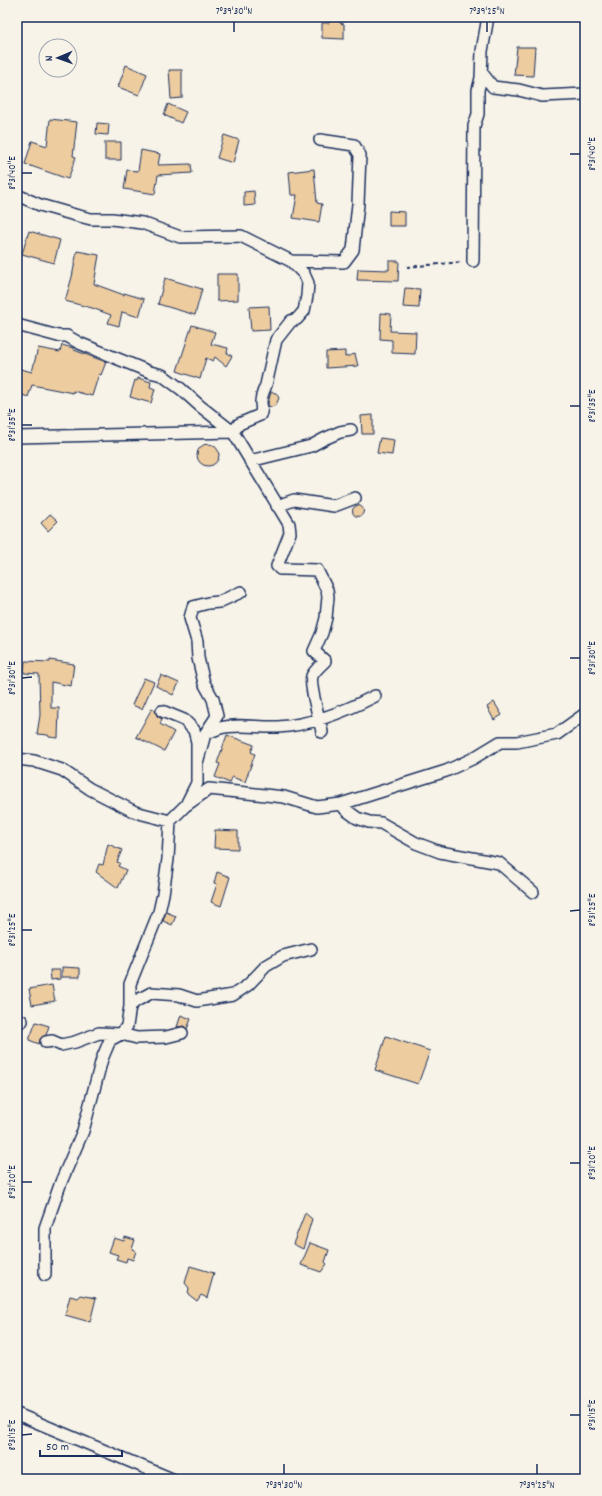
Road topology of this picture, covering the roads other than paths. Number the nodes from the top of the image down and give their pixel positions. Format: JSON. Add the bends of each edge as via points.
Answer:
{"nodes":[{"id":1,"x":488,"y":17,"type":"edge"},
{"id":2,"x":482,"y":73,"type":"junction"},
{"id":3,"x":585,"y":94,"type":"edge"},
{"id":4,"x":320,"y":140,"type":"dead end"},
{"id":5,"x":17,"y":195,"type":"edge"},
{"id":6,"x":291,"y":261,"type":"junction"},
{"id":7,"x":473,"y":261,"type":"road end"},
{"id":8,"x":17,"y":325,"type":"edge"},
{"id":9,"x":351,"y":430,"type":"dead end"},
{"id":10,"x":233,"y":432,"type":"junction"},
{"id":11,"x":17,"y":437,"type":"edge"},
{"id":12,"x":250,"y":461,"type":"junction"},
{"id":13,"x":355,"y":498,"type":"dead end"},
{"id":14,"x":277,"y":506,"type":"junction"},
{"id":15,"x":241,"y":592,"type":"dead end"},
{"id":16,"x":375,"y":696,"type":"dead end"},
{"id":17,"x":162,"y":711,"type":"dead end"},
{"id":18,"x":585,"y":714,"type":"edge"},
{"id":19,"x":320,"y":718,"type":"junction"},
{"id":20,"x":322,"y":732,"type":"dead end"},
{"id":21,"x":205,"y":734,"type":"junction"},
{"id":22,"x":17,"y":759,"type":"edge"},
{"id":23,"x":197,"y":763,"type":"junction"},
{"id":24,"x":341,"y":804,"type":"junction"},
{"id":25,"x":185,"y":806,"type":"junction"},
{"id":26,"x":170,"y":821,"type":"junction"},
{"id":27,"x":533,"y":892,"type":"dead end"},
{"id":28,"x":311,"y":949,"type":"dead end"},
{"id":29,"x":130,"y":1006,"type":"junction"},
{"id":30,"x":182,"y":1033,"type":"dead end"},
{"id":31,"x":121,"y":1034,"type":"junction"},
{"id":32,"x":46,"y":1042,"type":"dead end"},
{"id":33,"x":45,"y":1275,"type":"dead end"},
{"id":34,"x":17,"y":1414,"type":"edge"},
{"id":35,"x":172,"y":1479,"type":"edge"}],
"edges":[{"from":1,"to":2,"type":"street","via":[[482,51]]},
{"from":2,"to":3,"type":"street","via":[[494,86],[501,88],[542,96]]},
{"from":2,"to":7,"type":"street","via":[[478,90],[478,114],[474,126]]},
{"from":4,"to":6,"type":"street","via":[[354,145],[360,155],[353,250],[344,262]]},
{"from":5,"to":6,"type":"street","via":[[75,215],[91,219],[142,223],[180,237],[241,236]]},
{"from":6,"to":10,"type":"street","via":[[304,274],[308,283],[304,311],[297,319],[291,321],[276,340],[263,390],[260,415],[239,424]]},
{"from":8,"to":10,"type":"street","via":[[67,336],[162,375]]},
{"from":9,"to":12,"type":"street","via":[[324,438],[311,446]]},
{"from":10,"to":11,"type":"street"},
{"from":10,"to":12,"type":"street"},
{"from":12,"to":14,"type":"street"},
{"from":13,"to":14,"type":"street","via":[[334,506],[294,500]]},
{"from":14,"to":19,"type":"street","via":[[289,524],[290,534],[277,566],[280,569],[317,570],[327,590],[326,618],[314,651],[324,661],[312,676],[312,688]]},
{"from":15,"to":21,"type":"street","via":[[219,602],[193,607],[190,618],[204,683],[213,699],[217,716]]},
{"from":16,"to":19,"type":"street"},
{"from":17,"to":23,"type":"street","via":[[184,720],[194,730]]},
{"from":18,"to":24,"type":"street","via":[[557,734],[517,742],[500,742],[446,771]]},
{"from":19,"to":20,"type":"street"},
{"from":19,"to":21,"type":"street","via":[[280,727],[220,728]]},
{"from":21,"to":23,"type":"street"},
{"from":22,"to":26,"type":"street","via":[[34,761],[62,770],[90,789],[135,812]]},
{"from":23,"to":25,"type":"street","via":[[197,783]]},
{"from":24,"to":25,"type":"street","via":[[317,807],[284,797],[209,789]]},
{"from":24,"to":27,"type":"street","via":[[357,818],[381,824],[416,843],[440,852],[500,863]]},
{"from":25,"to":26,"type":"street"},
{"from":26,"to":29,"type":"street","via":[[163,894],[152,933],[130,984]]},
{"from":28,"to":29,"type":"street","via":[[282,956],[266,966],[248,985],[233,995],[197,1001],[179,995],[151,993]]},
{"from":29,"to":31,"type":"street","via":[[127,1026]]},
{"from":30,"to":31,"type":"street","via":[[166,1037],[137,1038]]},
{"from":31,"to":32,"type":"street","via":[[99,1033],[61,1045],[52,1041]]},
{"from":31,"to":33,"type":"street","via":[[110,1040],[102,1059],[82,1131],[45,1228]]},
{"from":34,"to":35,"type":"street"}]}
